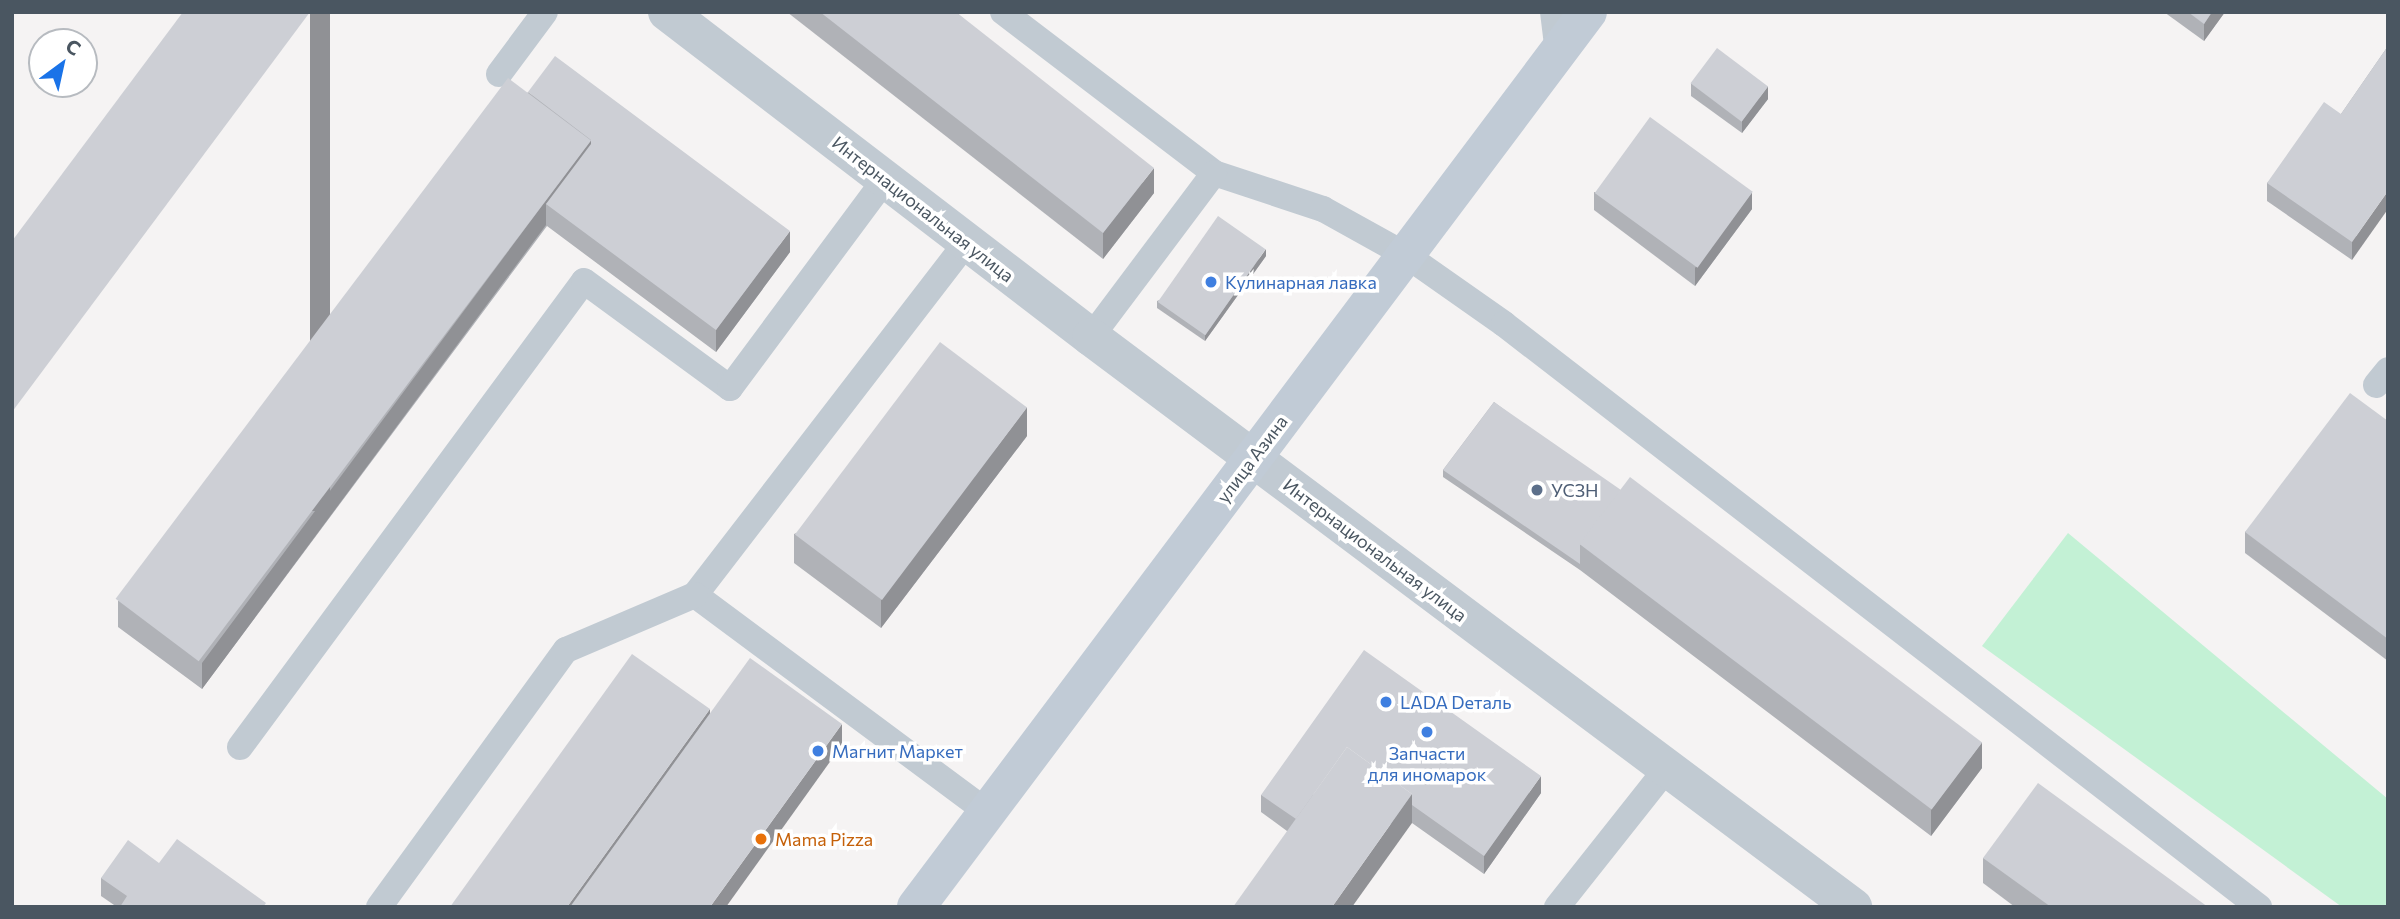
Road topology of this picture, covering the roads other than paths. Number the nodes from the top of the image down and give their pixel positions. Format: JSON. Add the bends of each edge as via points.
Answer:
{"nodes":[{"id":1,"x":545,"y":12,"type":"edge"},
{"id":2,"x":667,"y":12,"type":"edge"},
{"id":3,"x":1003,"y":12,"type":"edge"},
{"id":4,"x":1552,"y":12,"type":"edge"},
{"id":5,"x":1588,"y":12,"type":"edge"},
{"id":6,"x":1558,"y":53,"type":"junction"},
{"id":7,"x":499,"y":75,"type":"dead end"},
{"id":8,"x":1214,"y":173,"type":"junction"},
{"id":9,"x":885,"y":179,"type":"junction"},
{"id":10,"x":966,"y":243,"type":"junction"},
{"id":11,"x":1406,"y":255,"type":"junction"},
{"id":12,"x":1091,"y":337,"type":"junction"},
{"id":13,"x":1252,"y":459,"type":"junction"},
{"id":14,"x":695,"y":595,"type":"junction"},
{"id":15,"x":240,"y":747,"type":"dead end"},
{"id":16,"x":1667,"y":768,"type":"junction"},
{"id":17,"x":987,"y":812,"type":"junction"},
{"id":18,"x":379,"y":907,"type":"edge"},
{"id":19,"x":916,"y":907,"type":"edge"},
{"id":20,"x":1557,"y":907,"type":"edge"},
{"id":21,"x":1853,"y":907,"type":"edge"},
{"id":22,"x":2259,"y":907,"type":"edge"}],
"edges":[{"from":1,"to":7,"type":"lane"},
{"from":2,"to":9,"type":"street","name":"Интернациональная улица"},
{"from":3,"to":8,"type":"lane"},
{"from":4,"to":6,"type":"lane"},
{"from":5,"to":6,"type":"main road","name":"улица Азина"},
{"from":6,"to":11,"type":"main road","name":"улица Азина"},
{"from":8,"to":11,"type":"lane","via":[[1323,209]]},
{"from":8,"to":12,"type":"lane"},
{"from":9,"to":10,"type":"street","name":"Интернациональная улица"},
{"from":9,"to":15,"type":"lane","via":[[730,387],[584,281]]},
{"from":10,"to":12,"type":"street","name":"Интернациональная улица"},
{"from":10,"to":14,"type":"lane"},
{"from":11,"to":13,"type":"main road","name":"улица Азина"},
{"from":11,"to":22,"type":"lane","via":[[1504,324]]},
{"from":12,"to":13,"type":"street","name":"Интернациональная улица"},
{"from":13,"to":16,"type":"street","name":"Интернациональная улица"},
{"from":13,"to":17,"type":"main road","name":"улица Азина"},
{"from":14,"to":17,"type":"lane"},
{"from":14,"to":18,"type":"lane","via":[[566,650]]},
{"from":16,"to":20,"type":"lane"},
{"from":16,"to":21,"type":"street","name":"Интернациональная улица"},
{"from":17,"to":19,"type":"main road","name":"улица Азина"}]}
